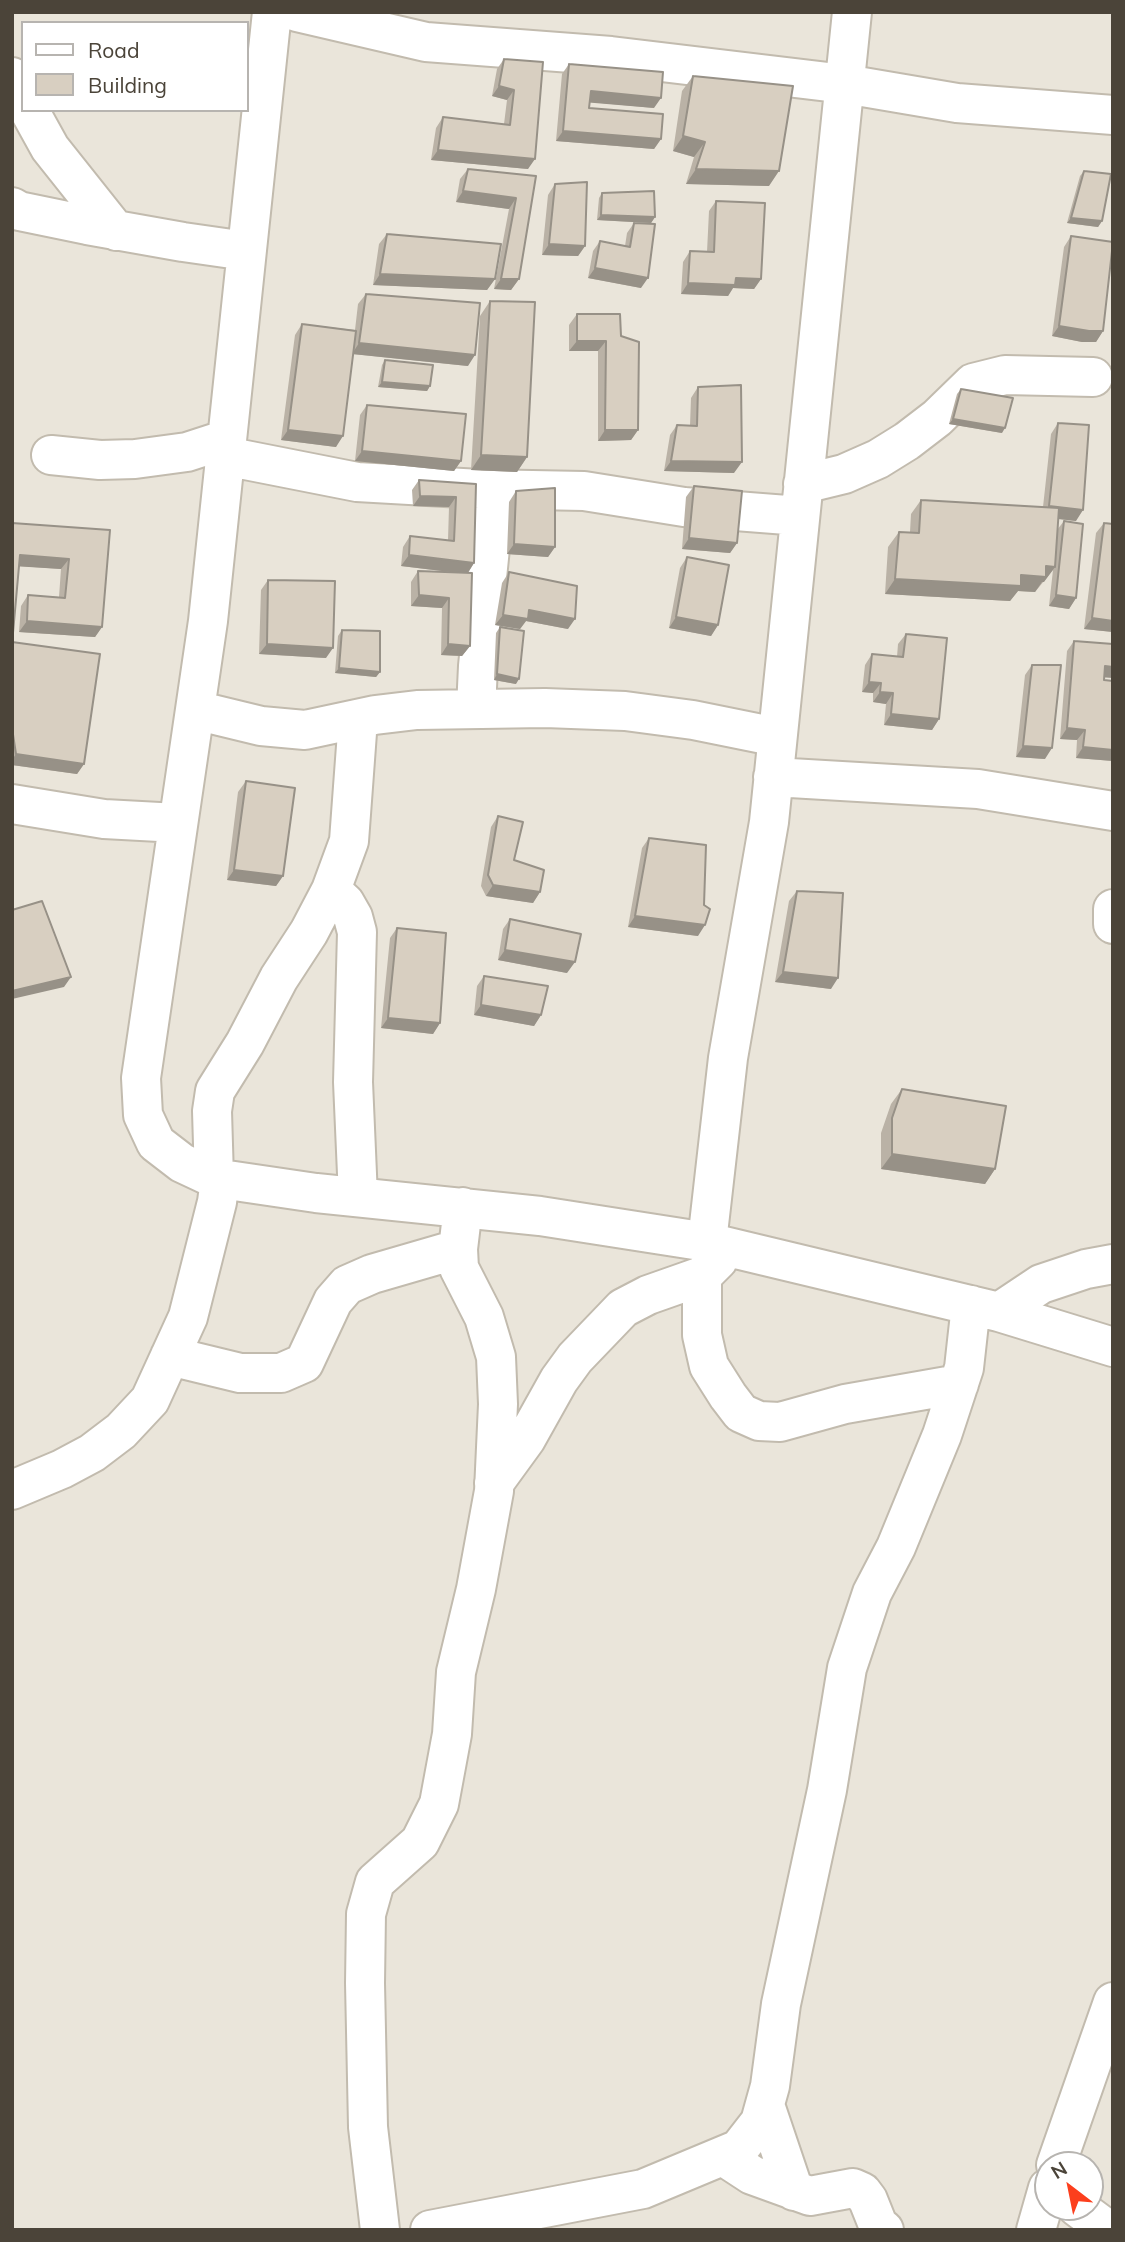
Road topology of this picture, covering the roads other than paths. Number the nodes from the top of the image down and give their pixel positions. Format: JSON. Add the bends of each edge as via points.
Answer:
{"nodes":[{"id":1,"x":272,"y":12,"type":"edge"},
{"id":2,"x":297,"y":12,"type":"edge"},
{"id":3,"x":852,"y":12,"type":"edge"},
{"id":4,"x":12,"y":77,"type":"edge"},
{"id":5,"x":845,"y":83,"type":"junction"},
{"id":6,"x":21,"y":95,"type":"edge"},
{"id":7,"x":30,"y":112,"type":"edge"},
{"id":8,"x":1113,"y":115,"type":"edge"},
{"id":9,"x":12,"y":207,"type":"edge"},
{"id":10,"x":116,"y":231,"type":"junction"},
{"id":11,"x":246,"y":251,"type":"junction"},
{"id":12,"x":1093,"y":377,"type":"dead end"},
{"id":13,"x":226,"y":447,"type":"junction"},
{"id":14,"x":51,"y":455,"type":"dead end"},
{"id":15,"x":496,"y":489,"type":"junction"},
{"id":16,"x":802,"y":500,"type":"junction"},
{"id":17,"x":476,"y":709,"type":"junction"},
{"id":18,"x":195,"y":710,"type":"junction"},
{"id":19,"x":358,"y":719,"type":"junction"},
{"id":20,"x":777,"y":737,"type":"junction"},
{"id":21,"x":773,"y":777,"type":"junction"},
{"id":22,"x":12,"y":804,"type":"edge"},
{"id":23,"x":1113,"y":811,"type":"edge"},
{"id":24,"x":178,"y":824,"type":"junction"},
{"id":25,"x":331,"y":890,"type":"junction"},
{"id":26,"x":1113,"y":909,"type":"edge"},
{"id":27,"x":1113,"y":924,"type":"edge"},
{"id":28,"x":217,"y":1178,"type":"junction"},
{"id":29,"x":358,"y":1197,"type":"junction"},
{"id":30,"x":463,"y":1207,"type":"junction"},
{"id":31,"x":458,"y":1249,"type":"junction"},
{"id":32,"x":712,"y":1255,"type":"junction"},
{"id":33,"x":1113,"y":1264,"type":"edge"},
{"id":34,"x":985,"y":1309,"type":"junction"},
{"id":35,"x":1113,"y":1347,"type":"edge"},
{"id":36,"x":170,"y":1356,"type":"junction"},
{"id":37,"x":959,"y":1384,"type":"junction"},
{"id":38,"x":494,"y":1483,"type":"junction"},
{"id":39,"x":12,"y":1490,"type":"edge"},
{"id":40,"x":1113,"y":2002,"type":"edge"},
{"id":41,"x":1100,"y":2078,"type":"edge"},
{"id":42,"x":765,"y":2105,"type":"junction"},
{"id":43,"x":1063,"y":2151,"type":"edge"},
{"id":44,"x":723,"y":2156,"type":"junction"},
{"id":45,"x":794,"y":2191,"type":"junction"},
{"id":46,"x":380,"y":2230,"type":"edge"},
{"id":47,"x":430,"y":2230,"type":"edge"},
{"id":48,"x":884,"y":2230,"type":"edge"}],
"edges":[{"from":1,"to":11,"type":"street"},
{"from":2,"to":5,"type":"street","via":[[426,42],[611,55]]},
{"from":3,"to":5,"type":"street"},
{"from":4,"to":6,"type":"street"},
{"from":5,"to":8,"type":"street","via":[[957,103]]},
{"from":5,"to":16,"type":"street"},
{"from":7,"to":10,"type":"street","via":[[50,148]]},
{"from":9,"to":10,"type":"street"},
{"from":10,"to":11,"type":"street"},
{"from":11,"to":13,"type":"street"},
{"from":12,"to":16,"type":"street","via":[[1005,374],[973,383],[907,441]]},
{"from":13,"to":14,"type":"street","via":[[135,459]]},
{"from":13,"to":15,"type":"street","via":[[357,482]]},
{"from":13,"to":18,"type":"street"},
{"from":15,"to":16,"type":"street","via":[[584,492],[684,507]]},
{"from":15,"to":17,"type":"street"},
{"from":16,"to":20,"type":"street"},
{"from":17,"to":19,"type":"street","via":[[416,710]]},
{"from":17,"to":20,"type":"street","via":[[625,711]]},
{"from":18,"to":19,"type":"street","via":[[261,726],[305,730]]},
{"from":18,"to":24,"type":"street"},
{"from":19,"to":25,"type":"street","via":[[349,841]]},
{"from":20,"to":21,"type":"street"},
{"from":21,"to":23,"type":"street","via":[[978,789]]},
{"from":21,"to":32,"type":"street","via":[[729,1058]]},
{"from":22,"to":24,"type":"street","via":[[104,819]]},
{"from":24,"to":28,"type":"street","via":[[141,1078],[143,1115],[156,1143],[182,1163]]},
{"from":25,"to":28,"type":"street","via":[[215,1091]]},
{"from":25,"to":29,"type":"street","via":[[354,917],[357,932],[354,1083]]},
{"from":26,"to":27,"type":"street"},
{"from":28,"to":29,"type":"street"},
{"from":28,"to":36,"type":"street","via":[[214,1213],[188,1317]]},
{"from":29,"to":30,"type":"street"},
{"from":30,"to":31,"type":"street"},
{"from":30,"to":32,"type":"street","via":[[540,1216]]},
{"from":31,"to":36,"type":"street","via":[[347,1285],[333,1301],[304,1363],[281,1373],[240,1373]]},
{"from":31,"to":38,"type":"street","via":[[459,1268],[484,1317],[496,1357]]},
{"from":32,"to":34,"type":"street"},
{"from":32,"to":37,"type":"street","via":[[702,1335],[709,1366],[741,1413],[759,1421],[780,1422],[845,1404]]},
{"from":32,"to":38,"type":"street","via":[[623,1308],[575,1358]]},
{"from":33,"to":34,"type":"street","via":[[1041,1284]]},
{"from":34,"to":35,"type":"street"},
{"from":34,"to":37,"type":"street"},
{"from":36,"to":39,"type":"street","via":[[150,1400],[121,1430],[92,1453]]},
{"from":37,"to":42,"type":"street","via":[[896,1547],[872,1593],[847,1668]]},
{"from":38,"to":46,"type":"street","via":[[456,1672],[452,1734],[439,1804],[420,1842],[374,1882],[366,1914],[368,2127]]},
{"from":40,"to":41,"type":"street"},
{"from":41,"to":43,"type":"street"},
{"from":42,"to":44,"type":"street","via":[[760,2122],[739,2149]]},
{"from":42,"to":45,"type":"street"},
{"from":44,"to":45,"type":"street","via":[[752,2175]]},
{"from":44,"to":47,"type":"street","via":[[643,2189]]},
{"from":45,"to":48,"type":"street","via":[[810,2196],[853,2188],[862,2192]]}]}
